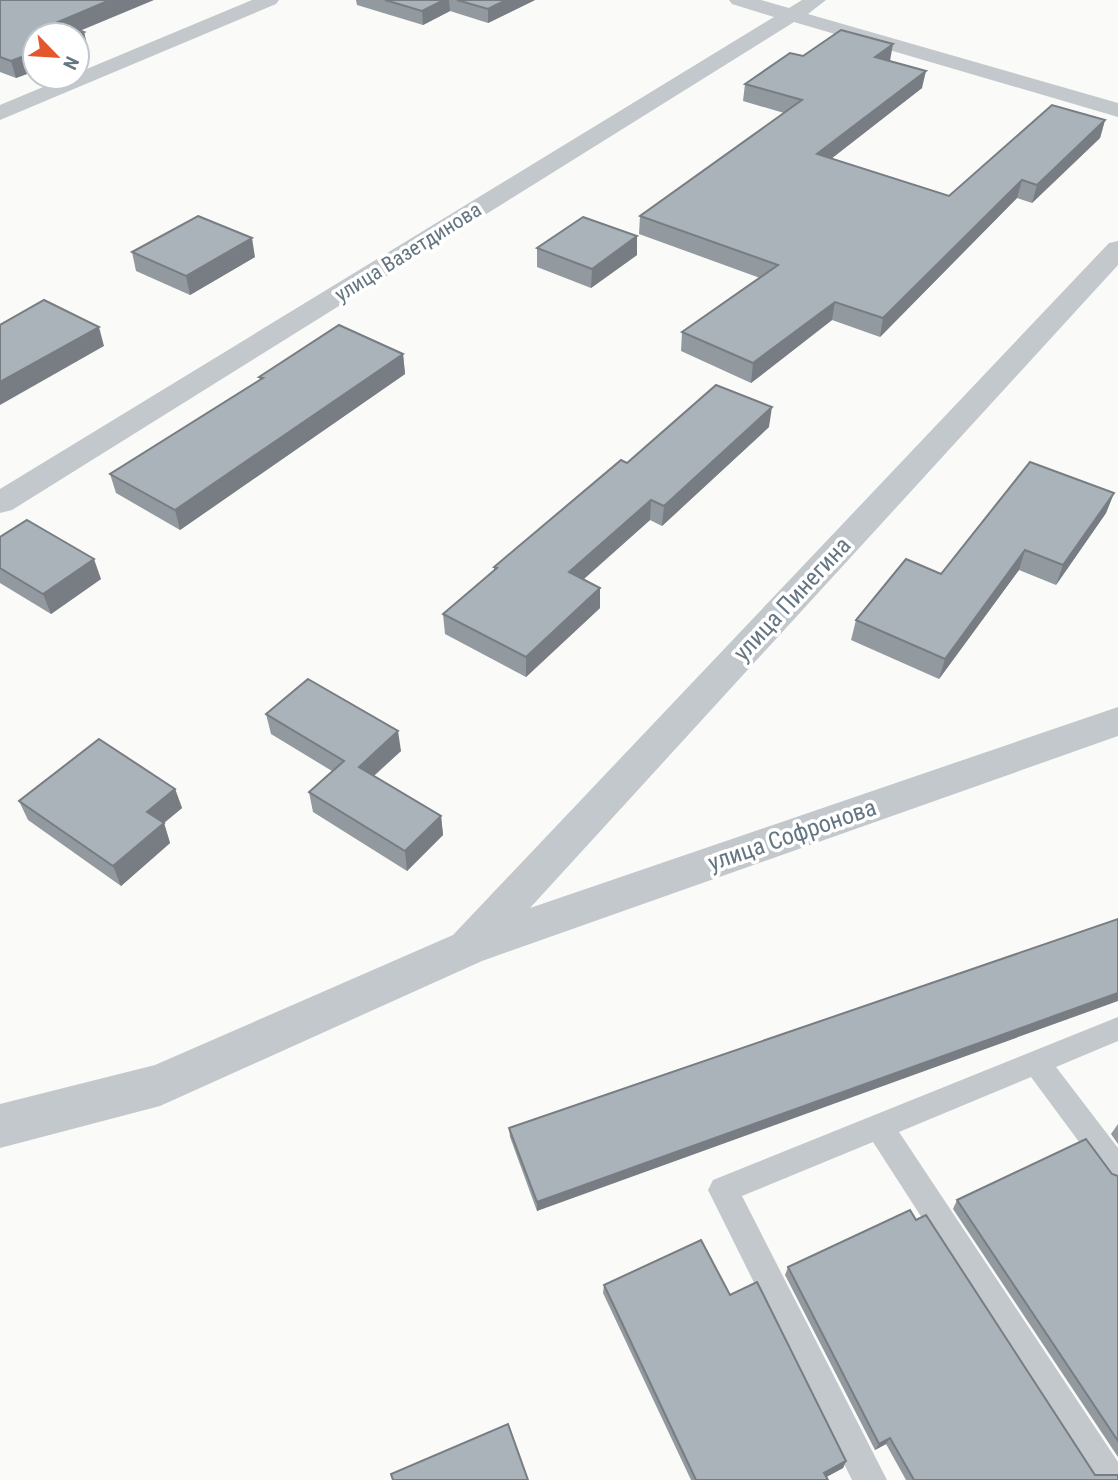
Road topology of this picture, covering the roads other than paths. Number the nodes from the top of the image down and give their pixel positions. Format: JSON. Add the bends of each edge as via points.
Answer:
{"nodes":[{"id":1,"x":269,"y":0,"type":"edge"},
{"id":2,"x":738,"y":0,"type":"edge"},
{"id":3,"x":816,"y":0,"type":"edge"},
{"id":4,"x":791,"y":16,"type":"junction"},
{"id":5,"x":1118,"y":110,"type":"edge"},
{"id":6,"x":0,"y":113,"type":"edge"},
{"id":7,"x":1118,"y":249,"type":"edge"},
{"id":8,"x":0,"y":503,"type":"edge"},
{"id":9,"x":1118,"y":721,"type":"edge"},
{"id":10,"x":467,"y":948,"type":"junction"},
{"id":11,"x":1118,"y":1029,"type":"edge"},
{"id":12,"x":1036,"y":1063,"type":"junction"},
{"id":13,"x":0,"y":1126,"type":"edge"},
{"id":14,"x":879,"y":1126,"type":"junction"},
{"id":15,"x":1118,"y":1171,"type":"edge"},
{"id":16,"x":870,"y":1480,"type":"edge"},
{"id":17,"x":1110,"y":1480,"type":"edge"}],
"edges":[{"from":1,"to":6,"type":"street"},
{"from":2,"to":4,"type":"street"},
{"from":3,"to":4,"type":"street","name":"улица Вазетдинова"},
{"from":4,"to":5,"type":"street"},
{"from":4,"to":8,"type":"street","name":"улица Вазетдинова"},
{"from":7,"to":10,"type":"street","name":"улица Пинегина"},
{"from":9,"to":10,"type":"street","name":"улица Софронова"},
{"from":10,"to":13,"type":"street","name":"улица Софронова","via":[[160,1085]]},
{"from":11,"to":12,"type":"lane"},
{"from":12,"to":14,"type":"lane"},
{"from":12,"to":15,"type":"lane"},
{"from":14,"to":16,"type":"lane","via":[[723,1190]]},
{"from":14,"to":17,"type":"lane"}]}
